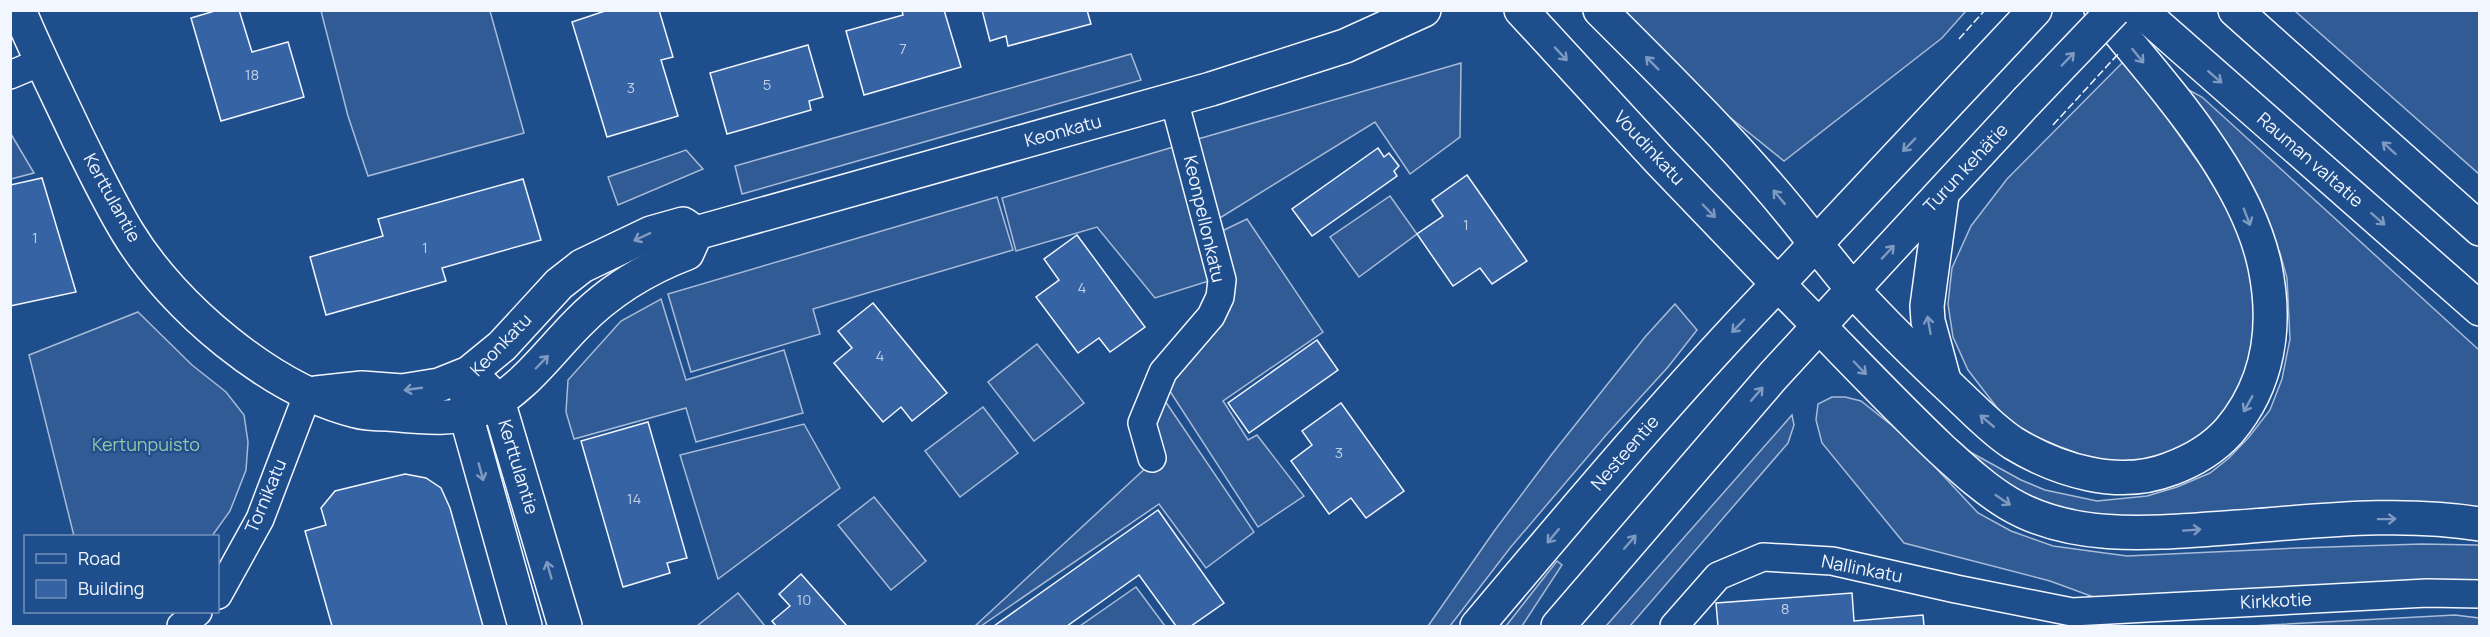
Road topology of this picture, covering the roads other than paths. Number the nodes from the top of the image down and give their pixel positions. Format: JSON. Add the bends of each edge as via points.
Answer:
{"nodes":[{"id":1,"x":19,"y":10,"type":"edge"},
{"id":2,"x":1424,"y":10,"type":"edge"},
{"id":3,"x":1521,"y":10,"type":"edge"},
{"id":4,"x":1600,"y":10,"type":"edge"},
{"id":5,"x":2035,"y":10,"type":"edge"},
{"id":6,"x":2101,"y":10,"type":"edge"},
{"id":7,"x":2114,"y":10,"type":"edge"},
{"id":8,"x":2140,"y":10,"type":"edge"},
{"id":9,"x":2235,"y":10,"type":"edge"},
{"id":10,"x":40,"y":62,"type":"junction"},
{"id":11,"x":10,"y":75,"type":"edge"},
{"id":12,"x":1174,"y":100,"type":"junction"},
{"id":13,"x":1942,"y":195,"type":"junction"},
{"id":14,"x":2480,"y":229,"type":"edge"},
{"id":15,"x":696,"y":233,"type":"junction"},
{"id":16,"x":1815,"y":243,"type":"junction"},
{"id":17,"x":1778,"y":284,"type":"junction"},
{"id":18,"x":1853,"y":290,"type":"junction"},
{"id":19,"x":2480,"y":309,"type":"edge"},
{"id":20,"x":1819,"y":326,"type":"junction"},
{"id":21,"x":469,"y":373,"type":"junction"},
{"id":22,"x":1944,"y":382,"type":"junction"},
{"id":23,"x":308,"y":393,"type":"junction"},
{"id":24,"x":498,"y":401,"type":"junction"},
{"id":25,"x":466,"y":415,"type":"junction"},
{"id":26,"x":1152,"y":458,"type":"dead end"},
{"id":27,"x":2480,"y":524,"type":"edge"},
{"id":28,"x":219,"y":593,"type":"edge"},
{"id":29,"x":2480,"y":594,"type":"edge"},
{"id":30,"x":2072,"y":612,"type":"joint"},
{"id":31,"x":197,"y":613,"type":"edge"},
{"id":32,"x":181,"y":627,"type":"edge"},
{"id":33,"x":525,"y":627,"type":"edge"},
{"id":34,"x":565,"y":627,"type":"edge"},
{"id":35,"x":1477,"y":627,"type":"edge"},
{"id":36,"x":1558,"y":627,"type":"edge"},
{"id":37,"x":1674,"y":627,"type":"edge"}],
"edges":[{"from":1,"to":10,"type":"main road","name":"Kerttulantie"},
{"from":2,"to":12,"type":"main road","name":"Keonkatu","via":[[1345,46]]},
{"from":3,"to":17,"type":"main road","name":"Voudinkatu","one_way":true},
{"from":16,"to":4,"type":"main road","one_way":true,"via":[[1702,112]]},
{"from":5,"to":16,"type":"main road","one_way":true},
{"from":6,"to":22,"type":"main road","one_way":true,"via":[[2192,122],[2245,211],[2264,266],[2270,308],[2263,373],[2247,407],[2232,427],[2202,453],[2157,474],[2112,478],[2048,460],[2011,442]]},
{"from":13,"to":7,"type":"main road","name":"Turun kehätie","one_way":true,"bridge":true},
{"from":8,"to":19,"type":"main road","name":"Rauman valtatie","one_way":true},
{"from":14,"to":9,"type":"main road","one_way":true},
{"from":10,"to":11,"type":"street"},
{"from":10,"to":23,"type":"main road","name":"Kerttulantie","via":[[129,235],[169,286],[227,342],[264,370]]},
{"from":12,"to":15,"type":"main road","name":"Keonkatu"},
{"from":12,"to":26,"type":"street","name":"Keonpellonkatu","via":[[1222,280],[1220,297],[1211,316],[1162,372],[1142,423]]},
{"from":18,"to":13,"type":"main road","name":"Turun kehätie","one_way":true},
{"from":22,"to":13,"type":"main road","one_way":true,"via":[[1927,306]]},
{"from":15,"to":21,"type":"main road","name":"Keonkatu","one_way":true,"via":[[683,224],[651,233],[582,266],[502,346]]},
{"from":24,"to":15,"type":"main road","name":"Keonkatu","one_way":true,"via":[[539,365],[602,299],[659,263],[687,253]]},
{"from":16,"to":17,"type":"main road"},
{"from":16,"to":18,"type":"main road"},
{"from":17,"to":20,"type":"main road","name":"Voudinkatu"},
{"from":17,"to":35,"type":"main road","name":"Nesteentie","one_way":true,"via":[[1591,491]]},
{"from":18,"to":20,"type":"main road","name":"Turun kehätie"},
{"from":18,"to":22,"type":"main road"},
{"from":20,"to":27,"type":"main road","name":"Voudinkatu","one_way":true,"via":[[1971,476],[2006,502],[2054,524],[2122,532],[2334,520],[2428,519]]},
{"from":36,"to":20,"type":"main road","one_way":true},
{"from":21,"to":23,"type":"main road","one_way":true,"via":[[439,385],[402,390],[362,388]]},
{"from":21,"to":24,"type":"main road","name":"Kerttulantie"},
{"from":21,"to":25,"type":"main road","name":"Keonkatu"},
{"from":23,"to":25,"type":"main road","name":"Kerttulantie","via":[[357,412],[419,417]]},
{"from":23,"to":28,"type":"street","name":"Tornikatu","via":[[260,519]]},
{"from":24,"to":25,"type":"main road","name":"Keonkatu"},
{"from":34,"to":24,"type":"main road","name":"Kerttulantie","one_way":true},
{"from":25,"to":33,"type":"main road","name":"Kerttulantie","one_way":true},
{"from":29,"to":30,"type":"street","name":"Kirkkotie","via":[[2427,592]]},
{"from":30,"to":37,"type":"street","name":"Nallinkatu","via":[[1832,561],[1763,557],[1718,576]]},
{"from":31,"to":32,"type":"street"}]}
